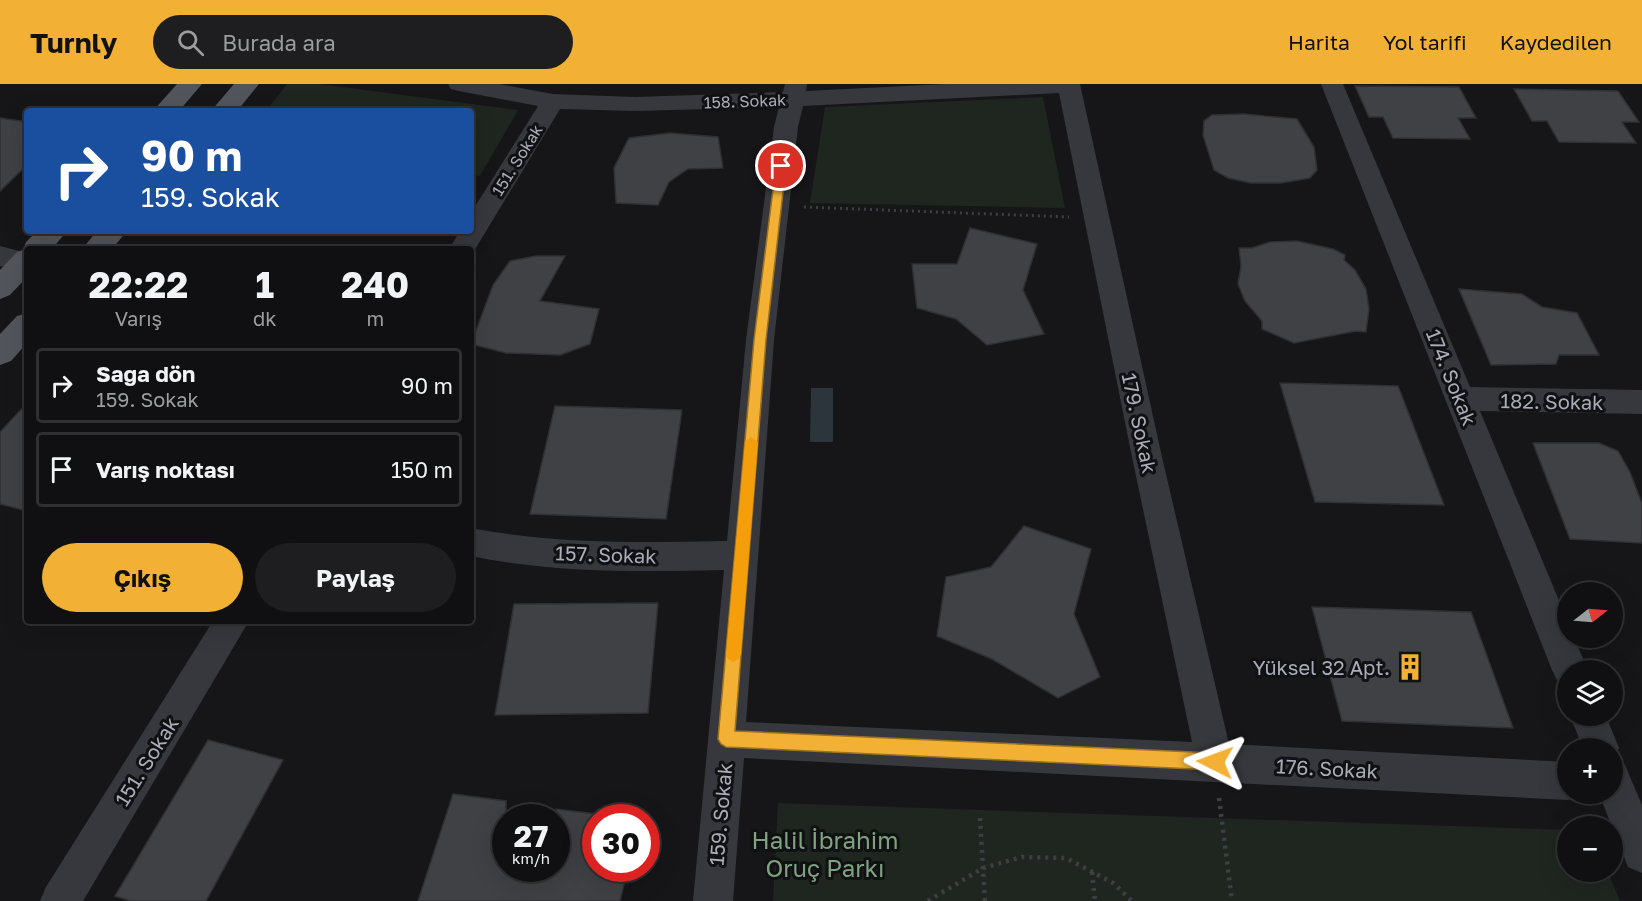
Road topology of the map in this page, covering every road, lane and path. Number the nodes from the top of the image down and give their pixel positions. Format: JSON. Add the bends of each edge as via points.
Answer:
{"nodes":[{"id":1,"x":190,"y":84,"type":"edge"},
{"id":2,"x":247,"y":84,"type":"edge"},
{"id":3,"x":459,"y":84,"type":"edge"},
{"id":4,"x":1069,"y":84,"type":"edge"},
{"id":5,"x":1332,"y":84,"type":"edge"},
{"id":6,"x":794,"y":92,"type":"edge"},
{"id":7,"x":553,"y":101,"type":"junction"},
{"id":8,"x":168,"y":108,"type":"edge"},
{"id":9,"x":226,"y":108,"type":"edge"},
{"id":10,"x":474,"y":187,"type":"edge"},
{"id":11,"x":498,"y":190,"type":"junction"},
{"id":12,"x":776,"y":206,"type":"junction"},
{"id":13,"x":1097,"y":219,"type":"junction"},
{"id":14,"x":474,"y":229,"type":"edge"},
{"id":15,"x":49,"y":234,"type":"edge"},
{"id":16,"x":110,"y":234,"type":"edge"},
{"id":17,"x":34,"y":246,"type":"edge"},
{"id":18,"x":99,"y":246,"type":"edge"},
{"id":19,"x":22,"y":256,"type":"edge"},
{"id":20,"x":0,"y":288,"type":"edge"},
{"id":21,"x":24,"y":327,"type":"edge"},
{"id":22,"x":0,"y":353,"type":"edge"},
{"id":23,"x":1461,"y":399,"type":"junction"},
{"id":24,"x":1642,"y":402,"type":"edge"},
{"id":25,"x":474,"y":543,"type":"edge"},
{"id":26,"x":742,"y":555,"type":"junction"},
{"id":27,"x":230,"y":624,"type":"edge"},
{"id":28,"x":1566,"y":660,"type":"edge"},
{"id":29,"x":726,"y":739,"type":"junction"},
{"id":30,"x":1215,"y":762,"type":"junction"},
{"id":31,"x":1557,"y":780,"type":"edge"},
{"id":32,"x":1623,"y":789,"type":"edge"},
{"id":33,"x":980,"y":818,"type":"dead end"},
{"id":34,"x":1642,"y":853,"type":"edge"},
{"id":35,"x":983,"y":868,"type":"junction"},
{"id":36,"x":1092,"y":872,"type":"junction"},
{"id":37,"x":60,"y":901,"type":"edge"},
{"id":38,"x":712,"y":901,"type":"edge"},
{"id":39,"x":928,"y":901,"type":"edge"},
{"id":40,"x":985,"y":901,"type":"edge"},
{"id":41,"x":1095,"y":901,"type":"edge"},
{"id":42,"x":1132,"y":901,"type":"edge"},
{"id":43,"x":1232,"y":901,"type":"edge"}],
"edges":[{"from":1,"to":8,"type":"main road"},
{"from":2,"to":9,"type":"main road"},
{"from":3,"to":7,"type":"street","name":"158. Sokak"},
{"from":4,"to":6,"type":"street","name":"158. Sokak"},
{"from":4,"to":13,"type":"street","name":"179. Sokak"},
{"from":5,"to":23,"type":"street","name":"174. Sokak"},
{"from":6,"to":7,"type":"street","name":"158. Sokak","via":[[635,104]]},
{"from":6,"to":12,"type":"street","name":"159. Sokak"},
{"from":7,"to":11,"type":"street","name":"151. Sokak"},
{"from":10,"to":11,"type":"street"},
{"from":11,"to":14,"type":"street","name":"151. Sokak"},
{"from":12,"to":13,"type":"path"},
{"from":12,"to":26,"type":"street","name":"159. Sokak"},
{"from":13,"to":30,"type":"street","name":"179. Sokak"},
{"from":15,"to":17,"type":"main road"},
{"from":16,"to":18,"type":"main road"},
{"from":19,"to":20,"type":"main road"},
{"from":21,"to":22,"type":"main road"},
{"from":23,"to":24,"type":"street","name":"182. Sokak"},
{"from":23,"to":28,"type":"street","name":"174. Sokak"},
{"from":25,"to":26,"type":"street","name":"157. Sokak","via":[[609,558]]},
{"from":26,"to":29,"type":"street","name":"159. Sokak"},
{"from":27,"to":37,"type":"street","name":"151. Sokak"},
{"from":29,"to":30,"type":"street","name":"176. Sokak"},
{"from":29,"to":38,"type":"street","name":"159. Sokak"},
{"from":30,"to":31,"type":"street","name":"176. Sokak"},
{"from":30,"to":43,"type":"path"},
{"from":32,"to":34,"type":"street"},
{"from":33,"to":35,"type":"path"},
{"from":35,"to":36,"type":"path","via":[[1022,857],[1066,858]]},
{"from":35,"to":39,"type":"path"},
{"from":35,"to":40,"type":"path"},
{"from":36,"to":41,"type":"path"},
{"from":36,"to":42,"type":"path","via":[[1113,883]]}]}
